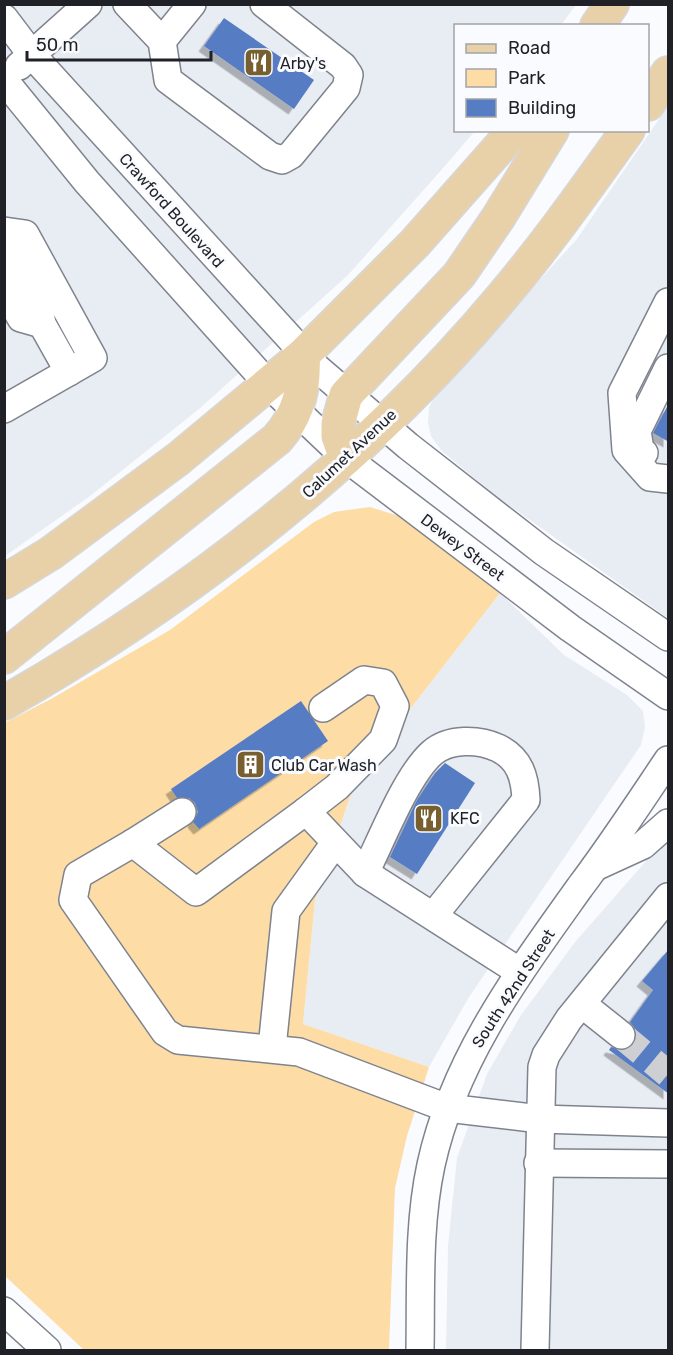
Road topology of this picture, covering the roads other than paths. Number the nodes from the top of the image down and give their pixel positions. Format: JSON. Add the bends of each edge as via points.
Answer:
{"nodes":[{"id":1,"x":88,"y":4,"type":"edge"},
{"id":2,"x":127,"y":4,"type":"edge"},
{"id":3,"x":192,"y":4,"type":"edge"},
{"id":4,"x":264,"y":4,"type":"edge"},
{"id":5,"x":4,"y":18,"type":"edge"},
{"id":6,"x":162,"y":41,"type":"junction"},
{"id":7,"x":32,"y":56,"type":"junction"},
{"id":8,"x":669,"y":73,"type":"edge"},
{"id":9,"x":4,"y":80,"type":"edge"},
{"id":10,"x":649,"y":103,"type":"edge"},
{"id":11,"x":513,"y":132,"type":"edge"},
{"id":12,"x":551,"y":132,"type":"edge"},
{"id":13,"x":626,"y":132,"type":"edge"},
{"id":14,"x":4,"y":231,"type":"edge"},
{"id":15,"x":4,"y":242,"type":"edge"},
{"id":16,"x":4,"y":249,"type":"edge"},
{"id":17,"x":4,"y":267,"type":"edge"},
{"id":18,"x":4,"y":288,"type":"edge"},
{"id":19,"x":669,"y":302,"type":"edge"},
{"id":20,"x":42,"y":324,"type":"junction"},
{"id":21,"x":303,"y":355,"type":"junction"},
{"id":22,"x":669,"y":368,"type":"edge"},
{"id":23,"x":69,"y":372,"type":"junction"},
{"id":24,"x":268,"y":384,"type":"junction"},
{"id":25,"x":346,"y":395,"type":"junction"},
{"id":26,"x":4,"y":409,"type":"edge"},
{"id":27,"x":296,"y":412,"type":"junction"},
{"id":28,"x":381,"y":423,"type":"junction"},
{"id":29,"x":346,"y":458,"type":"junction"},
{"id":30,"x":669,"y":471,"type":"edge"},
{"id":31,"x":669,"y":479,"type":"edge"},
{"id":32,"x":4,"y":582,"type":"edge"},
{"id":33,"x":669,"y":637,"type":"edge"},
{"id":34,"x":4,"y":657,"type":"edge"},
{"id":35,"x":669,"y":696,"type":"edge"},
{"id":36,"x":4,"y":703,"type":"edge"},
{"id":37,"x":323,"y":708,"type":"dead end"},
{"id":38,"x":669,"y":760,"type":"edge"},
{"id":39,"x":182,"y":812,"type":"dead end"},
{"id":40,"x":306,"y":812,"type":"junction"},
{"id":41,"x":669,"y":823,"type":"edge"},
{"id":42,"x":133,"y":843,"type":"junction"},
{"id":43,"x":335,"y":843,"type":"junction"},
{"id":44,"x":595,"y":867,"type":"junction"},
{"id":45,"x":365,"y":873,"type":"junction"},
{"id":46,"x":669,"y":897,"type":"edge"},
{"id":47,"x":435,"y":915,"type":"junction"},
{"id":48,"x":520,"y":972,"type":"junction"},
{"id":49,"x":582,"y":1004,"type":"junction"},
{"id":50,"x":621,"y":1035,"type":"tunnel mouth"},
{"id":51,"x":272,"y":1048,"type":"junction"},
{"id":52,"x":447,"y":1108,"type":"junction"},
{"id":53,"x":540,"y":1119,"type":"junction"},
{"id":54,"x":669,"y":1123,"type":"edge"},
{"id":55,"x":538,"y":1162,"type":"junction"},
{"id":56,"x":669,"y":1164,"type":"edge"},
{"id":57,"x":4,"y":1311,"type":"edge"},
{"id":58,"x":47,"y":1350,"type":"edge"},
{"id":59,"x":420,"y":1350,"type":"edge"},
{"id":60,"x":535,"y":1350,"type":"edge"}],
"edges":[{"from":1,"to":7,"type":"street"},
{"from":2,"to":6,"type":"street"},
{"from":3,"to":6,"type":"street"},
{"from":4,"to":6,"type":"street","via":[[343,66],[349,75],[346,88],[291,155],[282,160],[270,156],[168,80]]},
{"from":5,"to":7,"type":"street","name":"Crawford Boulevard"},
{"from":7,"to":9,"type":"street"},
{"from":7,"to":21,"type":"street","name":"Crawford Boulevard"},
{"from":8,"to":10,"type":"main road"},
{"from":9,"to":24,"type":"street","via":[[81,175]]},
{"from":11,"to":21,"type":"main road","via":[[415,243]]},
{"from":12,"to":25,"type":"main road","via":[[459,275]]},
{"from":13,"to":28,"type":"main road","name":"Calumet Avenue","via":[[501,298],[442,364]]},
{"from":14,"to":23,"type":"street","via":[[25,234],[93,358]]},
{"from":15,"to":20,"type":"street","via":[[21,251],[47,299]]},
{"from":16,"to":20,"type":"street","via":[[39,307]]},
{"from":17,"to":20,"type":"street","via":[[30,314]]},
{"from":18,"to":20,"type":"street","via":[[21,318]]},
{"from":19,"to":31,"type":"street","via":[[622,393],[626,450],[650,477]]},
{"from":20,"to":23,"type":"street"},
{"from":21,"to":24,"type":"main road"},
{"from":21,"to":25,"type":"street","name":"Crawford Boulevard"},
{"from":21,"to":27,"type":"main road","via":[[303,385]]},
{"from":22,"to":30,"type":"street","via":[[637,431],[640,450]]},
{"from":23,"to":26,"type":"street"},
{"from":24,"to":27,"type":"street","name":"Dewey Street"},
{"from":24,"to":32,"type":"main road","via":[[178,459],[51,553]]},
{"from":25,"to":28,"type":"street"},
{"from":25,"to":29,"type":"main road","via":[[338,424]]},
{"from":27,"to":29,"type":"street","name":"Dewey Street"},
{"from":27,"to":34,"type":"main road","via":[[283,432],[258,456]]},
{"from":28,"to":29,"type":"main road","name":"Calumet Avenue"},
{"from":28,"to":33,"type":"street","via":[[544,552]]},
{"from":29,"to":35,"type":"street","name":"Dewey Street","via":[[570,628]]},
{"from":29,"to":36,"type":"main road","name":"Calumet Avenue","via":[[278,518],[190,585],[108,641]]},
{"from":37,"to":40,"type":"street","via":[[364,680],[383,683],[395,706],[383,740]]},
{"from":38,"to":44,"type":"street","name":"South 42nd Street"},
{"from":39,"to":42,"type":"street"},
{"from":40,"to":42,"type":"street","via":[[196,892]]},
{"from":40,"to":43,"type":"street"},
{"from":41,"to":44,"type":"street","via":[[643,845]]},
{"from":42,"to":51,"type":"street","via":[[78,875],[73,900],[165,1032],[178,1040]]},
{"from":43,"to":45,"type":"street"},
{"from":43,"to":51,"type":"street","via":[[286,911]]},
{"from":44,"to":48,"type":"street","name":"South 42nd Street"},
{"from":45,"to":47,"type":"street"},
{"from":45,"to":47,"type":"street","via":[[414,776],[433,752],[459,742],[485,742],[510,754],[525,776],[526,800]]},
{"from":46,"to":49,"type":"street"},
{"from":47,"to":48,"type":"street"},
{"from":48,"to":52,"type":"street","name":"South 42nd Street","via":[[478,1041]]},
{"from":49,"to":50,"type":"street"},
{"from":49,"to":53,"type":"street","via":[[546,1055]]},
{"from":51,"to":52,"type":"street","via":[[299,1052]]},
{"from":52,"to":53,"type":"street"},
{"from":52,"to":59,"type":"street","name":"South 42nd Street","via":[[431,1166],[425,1209]]},
{"from":53,"to":54,"type":"street"},
{"from":53,"to":55,"type":"street"},
{"from":55,"to":56,"type":"street"},
{"from":55,"to":60,"type":"street"},
{"from":57,"to":58,"type":"street"}]}
